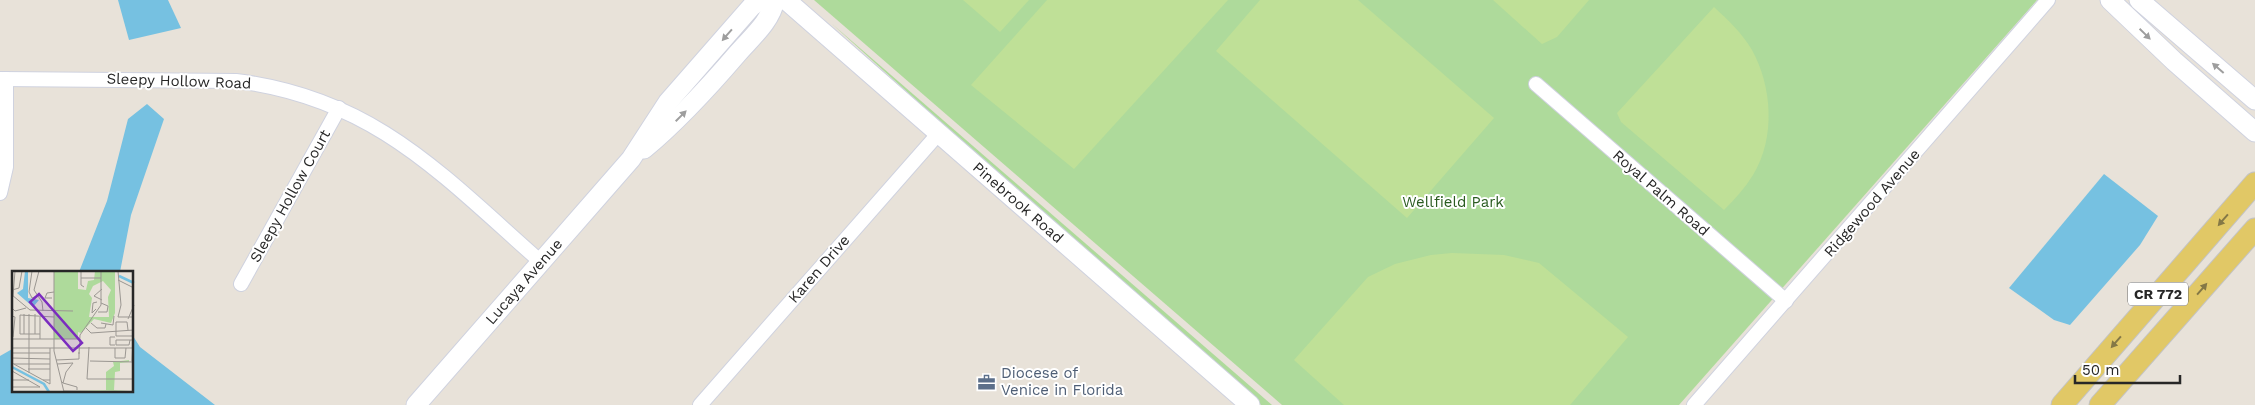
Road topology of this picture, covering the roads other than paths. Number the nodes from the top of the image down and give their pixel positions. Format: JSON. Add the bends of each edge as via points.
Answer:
{"nodes":[{"id":1,"x":761,"y":0,"type":"edge"},
{"id":2,"x":776,"y":0,"type":"edge"},
{"id":3,"x":786,"y":0,"type":"edge"},
{"id":4,"x":2048,"y":0,"type":"edge"},
{"id":5,"x":2110,"y":0,"type":"edge"},
{"id":6,"x":2139,"y":0,"type":"edge"},
{"id":7,"x":3,"y":79,"type":"edge"},
{"id":8,"x":1536,"y":84,"type":"dead end"},
{"id":9,"x":2255,"y":100,"type":"edge"},
{"id":10,"x":340,"y":108,"type":"junction"},
{"id":11,"x":2255,"y":132,"type":"edge"},
{"id":12,"x":939,"y":133,"type":"junction"},
{"id":13,"x":631,"y":159,"type":"junction"},
{"id":14,"x":2255,"y":183,"type":"edge"},
{"id":15,"x":0,"y":193,"type":"edge"},
{"id":16,"x":2255,"y":229,"type":"edge"},
{"id":17,"x":541,"y":262,"type":"junction"},
{"id":18,"x":241,"y":284,"type":"dead end"},
{"id":19,"x":1786,"y":301,"type":"junction"},
{"id":20,"x":2100,"y":360,"type":"junction"},
{"id":21,"x":416,"y":405,"type":"edge"},
{"id":22,"x":700,"y":405,"type":"edge"},
{"id":23,"x":1250,"y":405,"type":"edge"},
{"id":24,"x":1694,"y":405,"type":"edge"},
{"id":25,"x":2062,"y":405,"type":"edge"},
{"id":26,"x":2074,"y":405,"type":"edge"},
{"id":27,"x":2100,"y":405,"type":"edge"}],
"edges":[{"from":1,"to":13,"type":"street","name":"Lucaya Avenue","one_way":true,"via":[[752,6],[668,102]]},
{"from":13,"to":2,"type":"street","name":"Lucaya Avenue","one_way":true,"via":[[683,116],[768,19]]},
{"from":3,"to":12,"type":"street","name":"Pinebrook Road"},
{"from":4,"to":19,"type":"street","name":"Ridgewood Avenue"},
{"from":5,"to":11,"type":"street","one_way":true},
{"from":9,"to":6,"type":"street","one_way":true},
{"from":7,"to":10,"type":"street","name":"Sleepy Hollow Road","via":[[236,81],[292,90]]},
{"from":7,"to":15,"type":"street","via":[[6,167]]},
{"from":8,"to":19,"type":"street","name":"Royal Palm Road"},
{"from":10,"to":17,"type":"street","name":"Sleepy Hollow Road","via":[[364,119],[424,159]]},
{"from":10,"to":18,"type":"street","name":"Sleepy Hollow Court"},
{"from":12,"to":22,"type":"street","name":"Karen Drive"},
{"from":12,"to":23,"type":"street","name":"Pinebrook Road"},
{"from":13,"to":17,"type":"street","name":"Lucaya Avenue"},
{"from":14,"to":20,"type":"main road","number":"CR 772","one_way":true},
{"from":27,"to":16,"type":"main road","number":"CR 772","one_way":true},
{"from":17,"to":21,"type":"street","name":"Lucaya Avenue"},
{"from":19,"to":24,"type":"street","name":"Ridgewood Avenue"},
{"from":20,"to":25,"type":"main road","number":"CR 772"},
{"from":20,"to":26,"type":"main road","via":[[2086,392]]}]}
